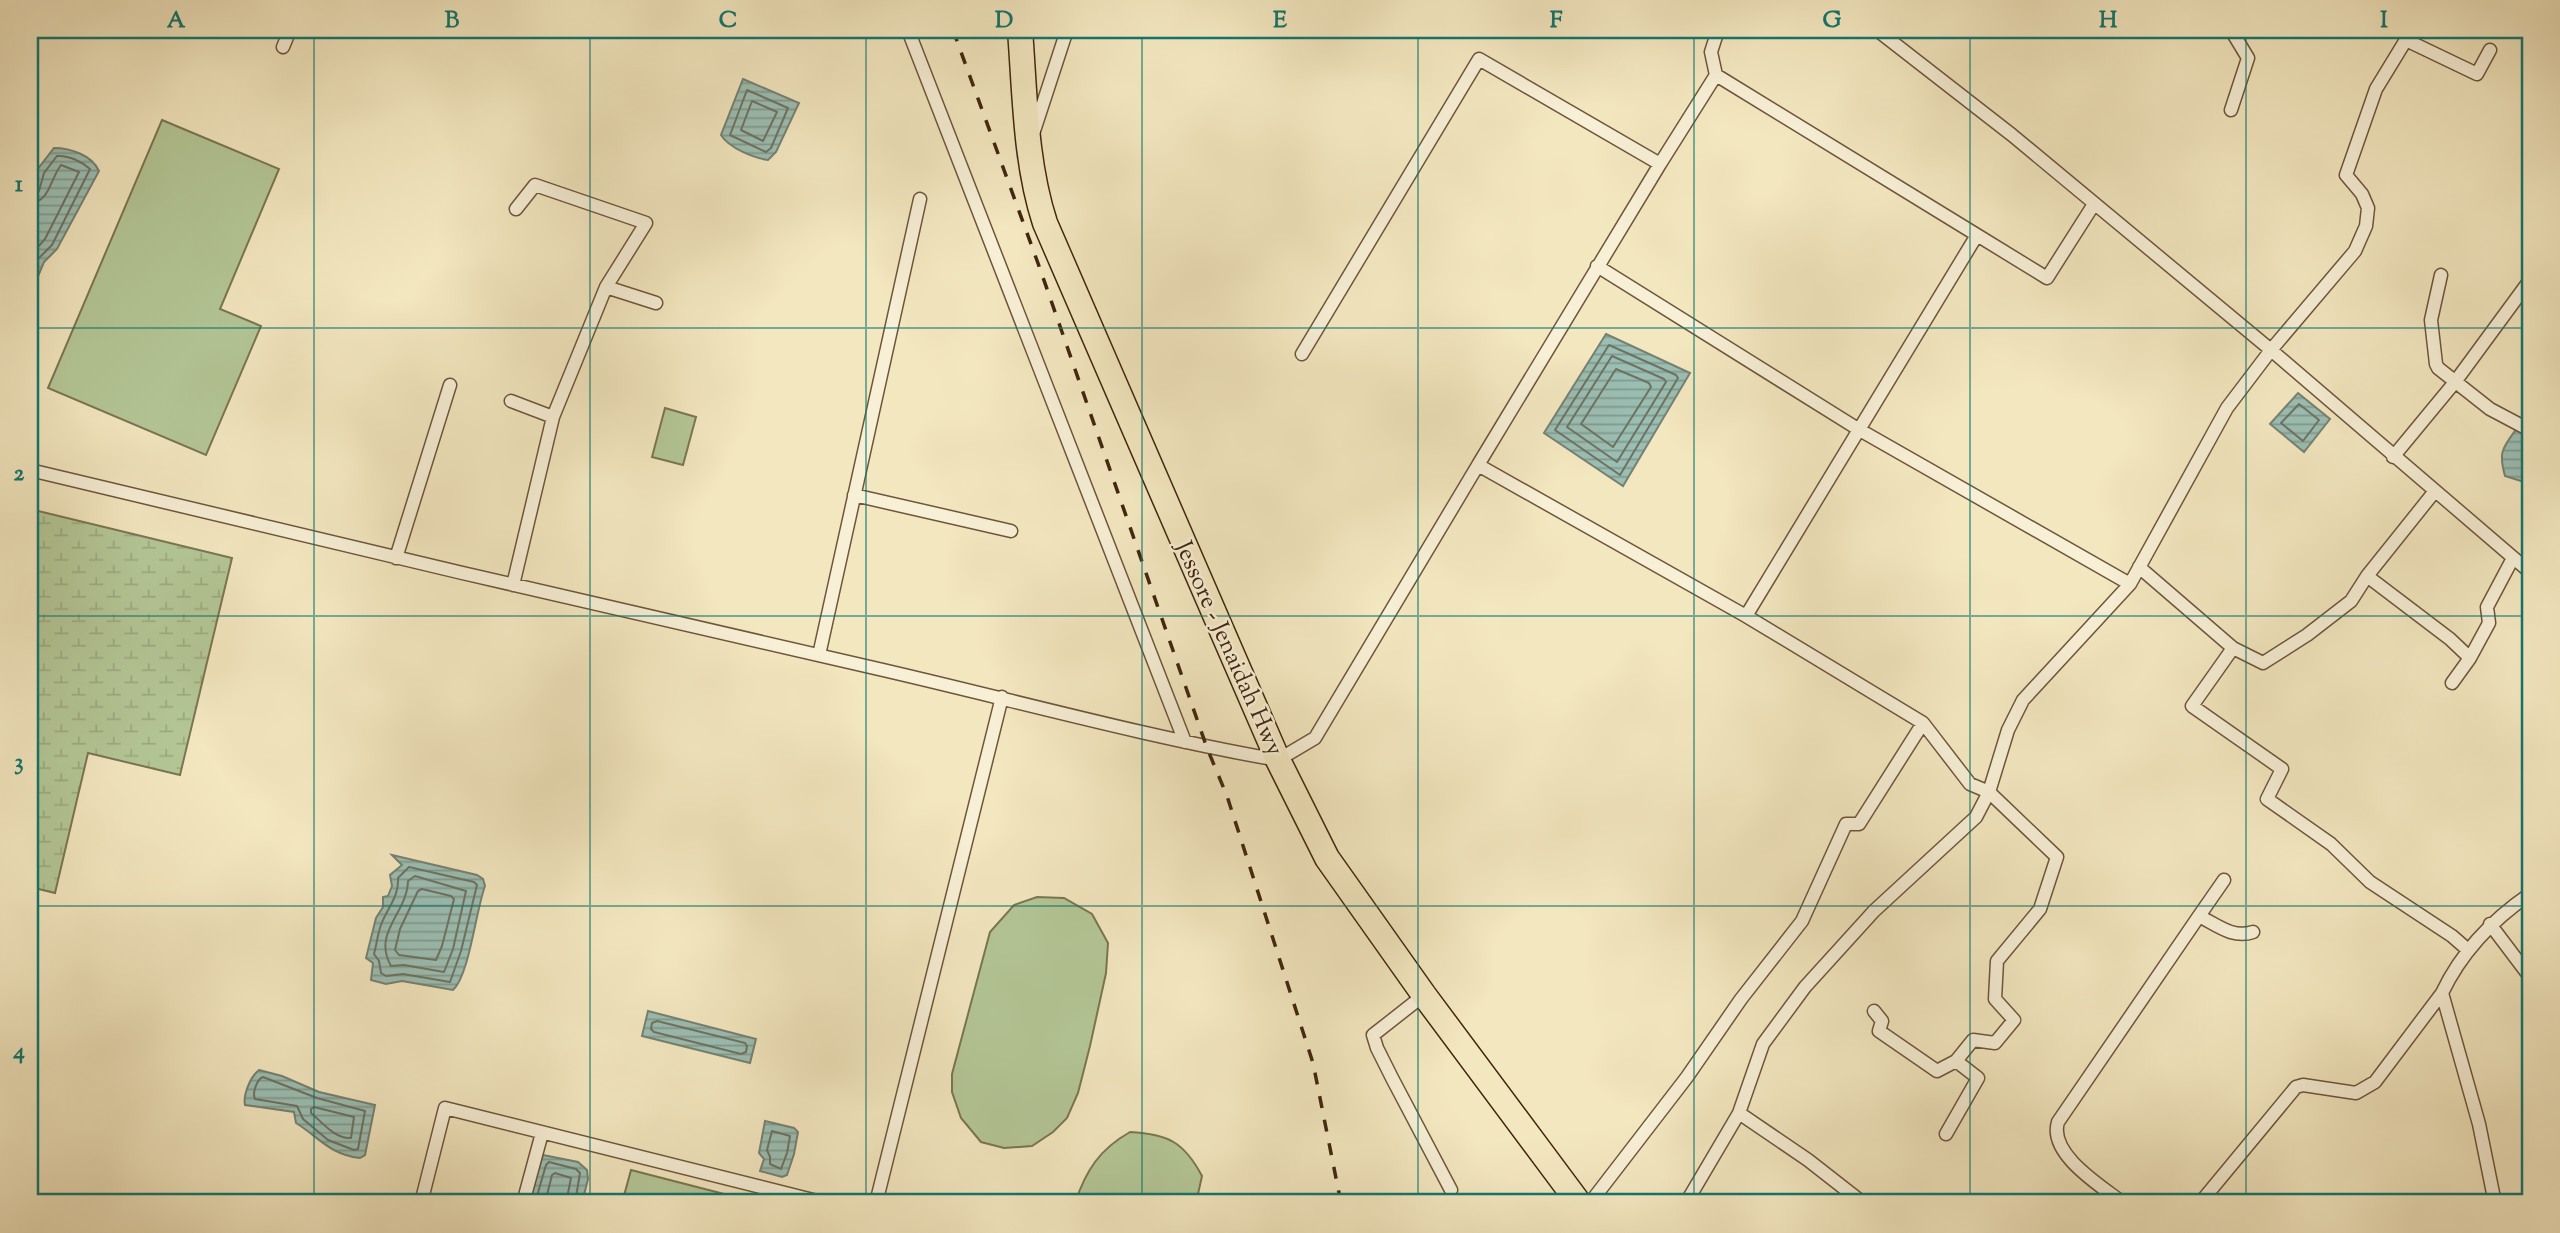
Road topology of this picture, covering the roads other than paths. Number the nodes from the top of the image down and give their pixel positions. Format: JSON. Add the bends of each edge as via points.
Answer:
{"nodes":[{"id":1,"x":290,"y":30,"type":"edge"},
{"id":2,"x":908,"y":30,"type":"edge"},
{"id":3,"x":1020,"y":30,"type":"edge"},
{"id":4,"x":1067,"y":30,"type":"edge"},
{"id":5,"x":1718,"y":30,"type":"edge"},
{"id":6,"x":1877,"y":30,"type":"edge"},
{"id":7,"x":2231,"y":30,"type":"edge"},
{"id":8,"x":2409,"y":35,"type":"edge"},
{"id":9,"x":283,"y":47,"type":"dead end"},
{"id":10,"x":2490,"y":50,"type":"dead end"},
{"id":11,"x":1716,"y":75,"type":"junction"},
{"id":12,"x":2231,"y":110,"type":"dead end"},
{"id":13,"x":1029,"y":144,"type":"junction"},
{"id":14,"x":1660,"y":164,"type":"junction"},
{"id":15,"x":920,"y":199,"type":"dead end"},
{"id":16,"x":2094,"y":204,"type":"junction"},
{"id":17,"x":516,"y":209,"type":"dead end"},
{"id":18,"x":1977,"y":235,"type":"junction"},
{"id":19,"x":1597,"y":267,"type":"junction"},
{"id":20,"x":2441,"y":275,"type":"dead end"},
{"id":21,"x":2530,"y":280,"type":"edge"},
{"id":22,"x":606,"y":287,"type":"junction"},
{"id":23,"x":656,"y":303,"type":"dead end"},
{"id":24,"x":2271,"y":350,"type":"junction"},
{"id":25,"x":1302,"y":354,"type":"dead end"},
{"id":26,"x":2455,"y":382,"type":"junction"},
{"id":27,"x":450,"y":385,"type":"dead end"},
{"id":28,"x":511,"y":401,"type":"dead end"},
{"id":29,"x":553,"y":417,"type":"junction"},
{"id":30,"x":2524,"y":427,"type":"dead end"},
{"id":31,"x":1858,"y":429,"type":"junction"},
{"id":32,"x":2393,"y":457,"type":"junction"},
{"id":33,"x":1478,"y":465,"type":"junction"},
{"id":34,"x":30,"y":470,"type":"edge"},
{"id":35,"x":2435,"y":491,"type":"junction"},
{"id":36,"x":854,"y":495,"type":"junction"},
{"id":37,"x":1011,"y":531,"type":"dead end"},
{"id":38,"x":396,"y":558,"type":"junction"},
{"id":39,"x":2513,"y":558,"type":"junction"},
{"id":40,"x":2139,"y":568,"type":"junction"},
{"id":41,"x":2530,"y":572,"type":"edge"},
{"id":42,"x":2367,"y":576,"type":"junction"},
{"id":43,"x":2130,"y":584,"type":"junction"},
{"id":44,"x":513,"y":585,"type":"junction"},
{"id":45,"x":1746,"y":616,"type":"junction"},
{"id":46,"x":2233,"y":649,"type":"junction"},
{"id":47,"x":819,"y":655,"type":"junction"},
{"id":48,"x":2470,"y":658,"type":"junction"},
{"id":49,"x":2452,"y":683,"type":"dead end"},
{"id":50,"x":1002,"y":697,"type":"junction"},
{"id":51,"x":1923,"y":723,"type":"junction"},
{"id":52,"x":1185,"y":742,"type":"junction"},
{"id":53,"x":1278,"y":760,"type":"junction"},
{"id":54,"x":1989,"y":792,"type":"junction"},
{"id":55,"x":2224,"y":880,"type":"dead end"},
{"id":56,"x":2527,"y":902,"type":"edge"},
{"id":57,"x":2199,"y":916,"type":"junction"},
{"id":58,"x":2490,"y":925,"type":"junction"},
{"id":59,"x":2253,"y":932,"type":"dead end"},
{"id":60,"x":2468,"y":950,"type":"junction"},
{"id":61,"x":2530,"y":977,"type":"edge"},
{"id":62,"x":2441,"y":993,"type":"junction"},
{"id":63,"x":1424,"y":995,"type":"junction"},
{"id":64,"x":1874,"y":1011,"type":"dead end"},
{"id":65,"x":1956,"y":1061,"type":"junction"},
{"id":66,"x":1739,"y":1113,"type":"junction"},
{"id":67,"x":542,"y":1133,"type":"junction"},
{"id":68,"x":1946,"y":1134,"type":"dead end"},
{"id":69,"x":1451,"y":1191,"type":"dead end"},
{"id":70,"x":421,"y":1203,"type":"edge"},
{"id":71,"x":523,"y":1203,"type":"edge"},
{"id":72,"x":825,"y":1203,"type":"edge"},
{"id":73,"x":876,"y":1203,"type":"edge"},
{"id":74,"x":1579,"y":1203,"type":"edge"},
{"id":75,"x":1590,"y":1203,"type":"edge"},
{"id":76,"x":1686,"y":1203,"type":"edge"},
{"id":77,"x":1863,"y":1203,"type":"edge"},
{"id":78,"x":2123,"y":1203,"type":"edge"},
{"id":79,"x":2200,"y":1203,"type":"edge"},
{"id":80,"x":2495,"y":1203,"type":"edge"}],
"edges":[{"from":1,"to":9,"type":"street"},
{"from":2,"to":52,"type":"street"},
{"from":3,"to":13,"type":"highway","name":"Jessore - Jenaidah Hwy"},
{"from":4,"to":13,"type":"street"},
{"from":5,"to":11,"type":"street","via":[[1712,52]]},
{"from":6,"to":16,"type":"street"},
{"from":7,"to":12,"type":"street","via":[[2248,58]]},
{"from":8,"to":10,"type":"street","via":[[2477,74]]},
{"from":8,"to":24,"type":"street","via":[[2376,89],[2346,175],[2368,208],[2366,226],[2354,250]]},
{"from":11,"to":14,"type":"street"},
{"from":11,"to":18,"type":"street"},
{"from":13,"to":53,"type":"highway","name":"Jessore - Jenaidah Hwy","via":[[1036,197],[1045,223]]},
{"from":14,"to":19,"type":"street"},
{"from":14,"to":25,"type":"street","via":[[1479,59]]},
{"from":15,"to":36,"type":"street"},
{"from":16,"to":18,"type":"street","via":[[2047,278]]},
{"from":16,"to":24,"type":"street"},
{"from":17,"to":22,"type":"street","via":[[535,185],[646,223]]},
{"from":18,"to":31,"type":"street"},
{"from":19,"to":31,"type":"street"},
{"from":19,"to":33,"type":"street"},
{"from":20,"to":26,"type":"street","via":[[2431,320],[2435,360]]},
{"from":21,"to":26,"type":"street"},
{"from":22,"to":23,"type":"street"},
{"from":22,"to":29,"type":"street"},
{"from":24,"to":32,"type":"street"},
{"from":24,"to":40,"type":"street","via":[[2227,408]]},
{"from":26,"to":30,"type":"street"},
{"from":26,"to":32,"type":"street"},
{"from":27,"to":38,"type":"street"},
{"from":28,"to":29,"type":"street"},
{"from":29,"to":44,"type":"street"},
{"from":31,"to":43,"type":"street"},
{"from":31,"to":45,"type":"street"},
{"from":32,"to":35,"type":"street"},
{"from":33,"to":45,"type":"street"},
{"from":33,"to":53,"type":"street","via":[[1315,738]]},
{"from":34,"to":38,"type":"street"},
{"from":35,"to":39,"type":"street"},
{"from":35,"to":42,"type":"street"},
{"from":36,"to":37,"type":"street"},
{"from":36,"to":47,"type":"street"},
{"from":38,"to":44,"type":"street"},
{"from":39,"to":41,"type":"street"},
{"from":39,"to":48,"type":"street","via":[[2487,607],[2489,622]]},
{"from":40,"to":43,"type":"street"},
{"from":40,"to":46,"type":"street"},
{"from":42,"to":46,"type":"street","via":[[2351,601],[2277,656],[2263,663]]},
{"from":42,"to":48,"type":"street"},
{"from":43,"to":54,"type":"street","via":[[2023,700],[2008,730]]},
{"from":44,"to":47,"type":"street"},
{"from":45,"to":51,"type":"street"},
{"from":46,"to":60,"type":"street","via":[[2192,706],[2282,769],[2267,799],[2331,844],[2370,882]]},
{"from":47,"to":50,"type":"street"},
{"from":48,"to":49,"type":"street"},
{"from":50,"to":52,"type":"street"},
{"from":50,"to":73,"type":"street"},
{"from":51,"to":54,"type":"street","via":[[1970,784]]},
{"from":51,"to":75,"type":"street","via":[[1859,824],[1846,824],[1802,921]]},
{"from":52,"to":53,"type":"street"},
{"from":53,"to":63,"type":"highway","name":"Jessore - Jenaidah Hwy","via":[[1326,858]]},
{"from":54,"to":65,"type":"street","via":[[2057,857],[2040,909],[1997,961],[1994,999],[2014,1020],[1995,1043],[1973,1040]]},
{"from":54,"to":66,"type":"street","via":[[1976,817],[1874,911],[1805,986],[1763,1044]]},
{"from":55,"to":57,"type":"street"},
{"from":56,"to":58,"type":"street"},
{"from":57,"to":59,"type":"street","via":[[2235,934]]},
{"from":57,"to":78,"type":"street","via":[[2056,1129],[2069,1160]]},
{"from":58,"to":60,"type":"street"},
{"from":58,"to":61,"type":"street"},
{"from":60,"to":62,"type":"street"},
{"from":62,"to":79,"type":"street","via":[[2375,1082],[2356,1093],[2296,1087]]},
{"from":62,"to":80,"type":"street","via":[[2479,1125]]},
{"from":63,"to":69,"type":"street","via":[[1373,1035]]},
{"from":63,"to":74,"type":"highway","name":"Jessore - Jenaidah Hwy"},
{"from":64,"to":65,"type":"street","via":[[1882,1021],[1879,1031],[1937,1071]]},
{"from":65,"to":68,"type":"street","via":[[1978,1078]]},
{"from":66,"to":76,"type":"street"},
{"from":66,"to":77,"type":"street"},
{"from":67,"to":70,"type":"street","via":[[445,1108]]},
{"from":67,"to":71,"type":"street"},
{"from":67,"to":72,"type":"street"}]}
